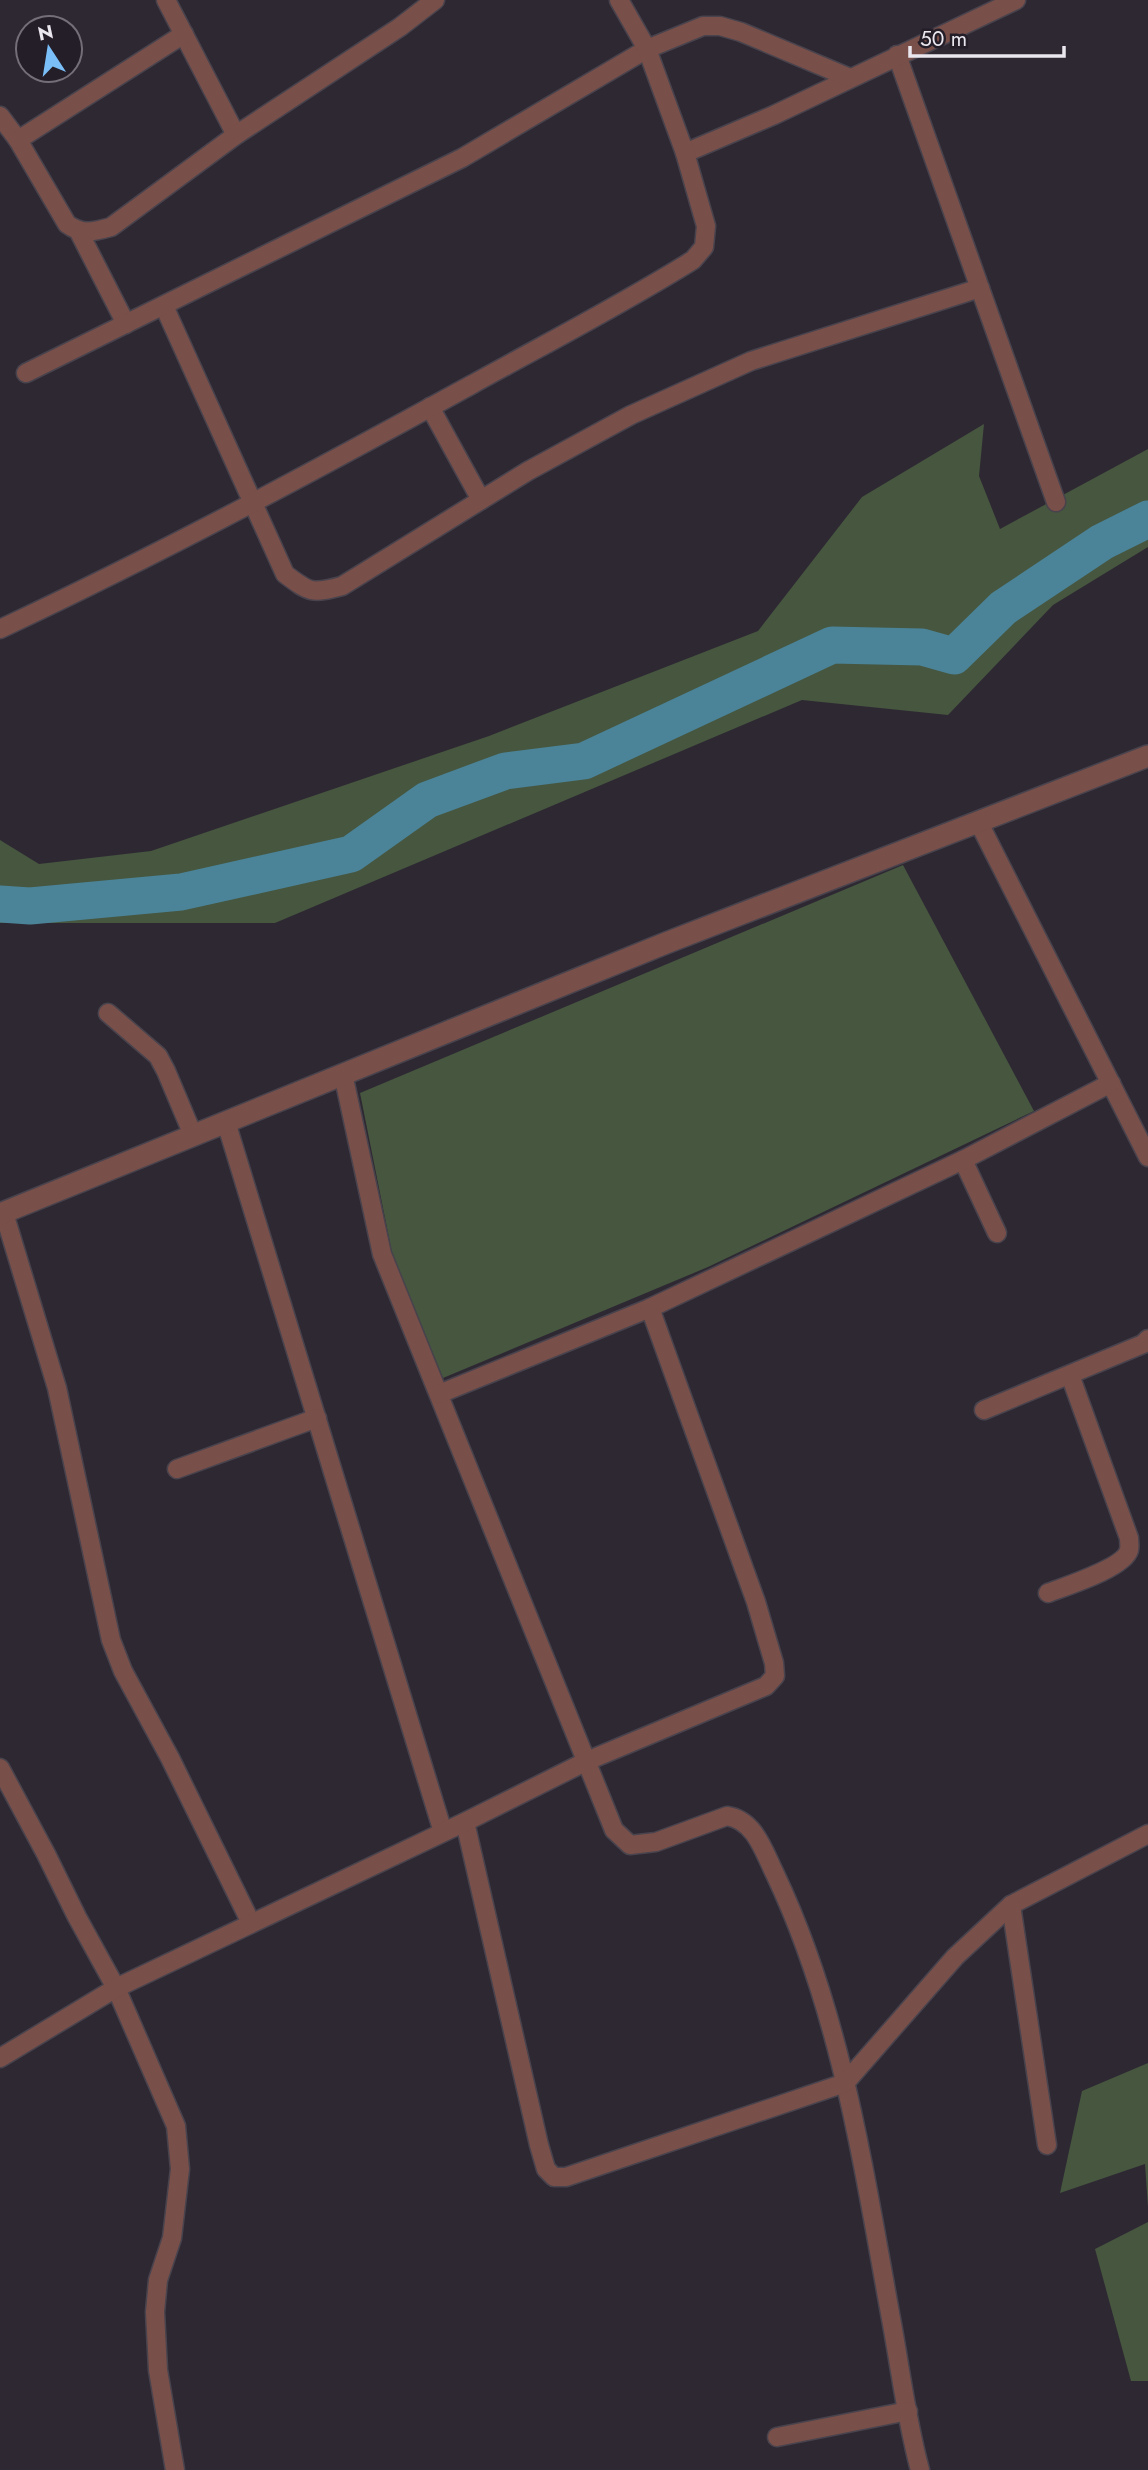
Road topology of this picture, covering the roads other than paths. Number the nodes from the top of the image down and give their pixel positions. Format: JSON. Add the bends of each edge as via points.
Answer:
{"nodes":[{"id":1,"x":166,"y":0,"type":"edge"},
{"id":2,"x":435,"y":0,"type":"edge"},
{"id":3,"x":619,"y":0,"type":"edge"},
{"id":4,"x":1016,"y":0,"type":"edge"},
{"id":5,"x":184,"y":34,"type":"junction"},
{"id":6,"x":647,"y":49,"type":"junction"},
{"id":7,"x":897,"y":55,"type":"junction"},
{"id":8,"x":850,"y":78,"type":"junction"},
{"id":9,"x":0,"y":117,"type":"edge"},
{"id":10,"x":236,"y":135,"type":"junction"},
{"id":11,"x":18,"y":140,"type":"junction"},
{"id":12,"x":685,"y":153,"type":"junction"},
{"id":13,"x":79,"y":232,"type":"junction"},
{"id":14,"x":980,"y":288,"type":"junction"},
{"id":15,"x":164,"y":306,"type":"junction"},
{"id":16,"x":126,"y":324,"type":"junction"},
{"id":17,"x":26,"y":373,"type":"dead end"},
{"id":18,"x":430,"y":407,"type":"junction"},
{"id":19,"x":481,"y":500,"type":"junction"},
{"id":20,"x":1056,"y":502,"type":"dead end"},
{"id":21,"x":253,"y":503,"type":"junction"},
{"id":22,"x":0,"y":629,"type":"edge"},
{"id":23,"x":1148,"y":756,"type":"edge"},
{"id":24,"x":978,"y":821,"type":"junction"},
{"id":25,"x":108,"y":1013,"type":"dead end"},
{"id":26,"x":343,"y":1074,"type":"junction"},
{"id":27,"x":1111,"y":1083,"type":"junction"},
{"id":28,"x":226,"y":1122,"type":"junction"},
{"id":29,"x":193,"y":1135,"type":"junction"},
{"id":30,"x":1148,"y":1157,"type":"edge"},
{"id":31,"x":963,"y":1160,"type":"junction"},
{"id":32,"x":2,"y":1214,"type":"edge"},
{"id":33,"x":997,"y":1233,"type":"dead end"},
{"id":34,"x":650,"y":1308,"type":"junction"},
{"id":35,"x":1148,"y":1339,"type":"edge"},
{"id":36,"x":1070,"y":1375,"type":"junction"},
{"id":37,"x":439,"y":1394,"type":"junction"},
{"id":38,"x":984,"y":1410,"type":"dead end"},
{"id":39,"x":317,"y":1418,"type":"junction"},
{"id":40,"x":177,"y":1469,"type":"dead end"},
{"id":41,"x":1048,"y":1592,"type":"dead end"},
{"id":42,"x":587,"y":1761,"type":"junction"},
{"id":43,"x":0,"y":1768,"type":"edge"},
{"id":44,"x":465,"y":1822,"type":"junction"},
{"id":45,"x":443,"y":1832,"type":"junction"},
{"id":46,"x":1148,"y":1833,"type":"edge"},
{"id":47,"x":1011,"y":1905,"type":"junction"},
{"id":48,"x":251,"y":1923,"type":"junction"},
{"id":49,"x":116,"y":1988,"type":"junction"},
{"id":50,"x":0,"y":2058,"type":"edge"},
{"id":51,"x":845,"y":2083,"type":"junction"},
{"id":52,"x":1047,"y":2145,"type":"dead end"},
{"id":53,"x":908,"y":2412,"type":"junction"},
{"id":54,"x":777,"y":2437,"type":"dead end"},
{"id":55,"x":175,"y":2470,"type":"edge"},
{"id":56,"x":920,"y":2470,"type":"edge"}],
"edges":[{"from":1,"to":5,"type":"street"},
{"from":2,"to":10,"type":"street"},
{"from":3,"to":6,"type":"street"},
{"from":4,"to":7,"type":"street"},
{"from":5,"to":10,"type":"street"},
{"from":5,"to":11,"type":"street"},
{"from":6,"to":8,"type":"street","via":[[703,26],[720,26]]},
{"from":6,"to":12,"type":"street"},
{"from":6,"to":15,"type":"street","via":[[462,158]]},
{"from":7,"to":8,"type":"street"},
{"from":7,"to":14,"type":"street"},
{"from":8,"to":12,"type":"street"},
{"from":9,"to":11,"type":"street"},
{"from":10,"to":13,"type":"street","via":[[111,227]]},
{"from":11,"to":13,"type":"street","via":[[67,224]]},
{"from":12,"to":18,"type":"street","via":[[706,226],[704,247],[694,260]]},
{"from":13,"to":16,"type":"street"},
{"from":14,"to":19,"type":"street","via":[[751,361],[631,415]]},
{"from":14,"to":20,"type":"street"},
{"from":15,"to":16,"type":"street"},
{"from":15,"to":21,"type":"street"},
{"from":16,"to":17,"type":"street"},
{"from":18,"to":19,"type":"street"},
{"from":18,"to":21,"type":"street"},
{"from":19,"to":21,"type":"street","via":[[342,586],[319,593],[304,589],[285,574]]},
{"from":21,"to":22,"type":"street"},
{"from":23,"to":24,"type":"street"},
{"from":24,"to":26,"type":"street"},
{"from":24,"to":27,"type":"street"},
{"from":25,"to":29,"type":"street","via":[[158,1056]]},
{"from":26,"to":28,"type":"street"},
{"from":26,"to":37,"type":"street","via":[[383,1254]]},
{"from":27,"to":30,"type":"street"},
{"from":27,"to":31,"type":"street"},
{"from":28,"to":29,"type":"street"},
{"from":28,"to":39,"type":"street"},
{"from":29,"to":32,"type":"street"},
{"from":31,"to":33,"type":"street"},
{"from":31,"to":34,"type":"street"},
{"from":32,"to":48,"type":"street","via":[[57,1388],[111,1640]]},
{"from":34,"to":37,"type":"street"},
{"from":34,"to":42,"type":"street","via":[[756,1602],[775,1676],[766,1686]]},
{"from":35,"to":36,"type":"street"},
{"from":36,"to":38,"type":"street"},
{"from":36,"to":41,"type":"street","via":[[1129,1538],[1129,1551],[1096,1575]]},
{"from":37,"to":42,"type":"street"},
{"from":39,"to":40,"type":"street"},
{"from":39,"to":45,"type":"street"},
{"from":42,"to":44,"type":"street"},
{"from":42,"to":51,"type":"street","via":[[614,1830],[631,1845],[656,1842],[727,1816],[740,1818],[755,1834],[792,1910],[821,1989]]},
{"from":43,"to":49,"type":"street"},
{"from":44,"to":45,"type":"street"},
{"from":44,"to":51,"type":"street","via":[[539,2145],[546,2169],[554,2177],[566,2177]]},
{"from":45,"to":48,"type":"street"},
{"from":46,"to":47,"type":"street"},
{"from":47,"to":51,"type":"street","via":[[955,1957]]},
{"from":47,"to":52,"type":"street"},
{"from":48,"to":49,"type":"street"},
{"from":49,"to":50,"type":"street"},
{"from":49,"to":55,"type":"street","via":[[176,2126],[180,2169],[172,2238],[158,2280],[155,2312],[158,2371]]},
{"from":51,"to":53,"type":"street"},
{"from":53,"to":54,"type":"street"},
{"from":53,"to":56,"type":"street"}]}
